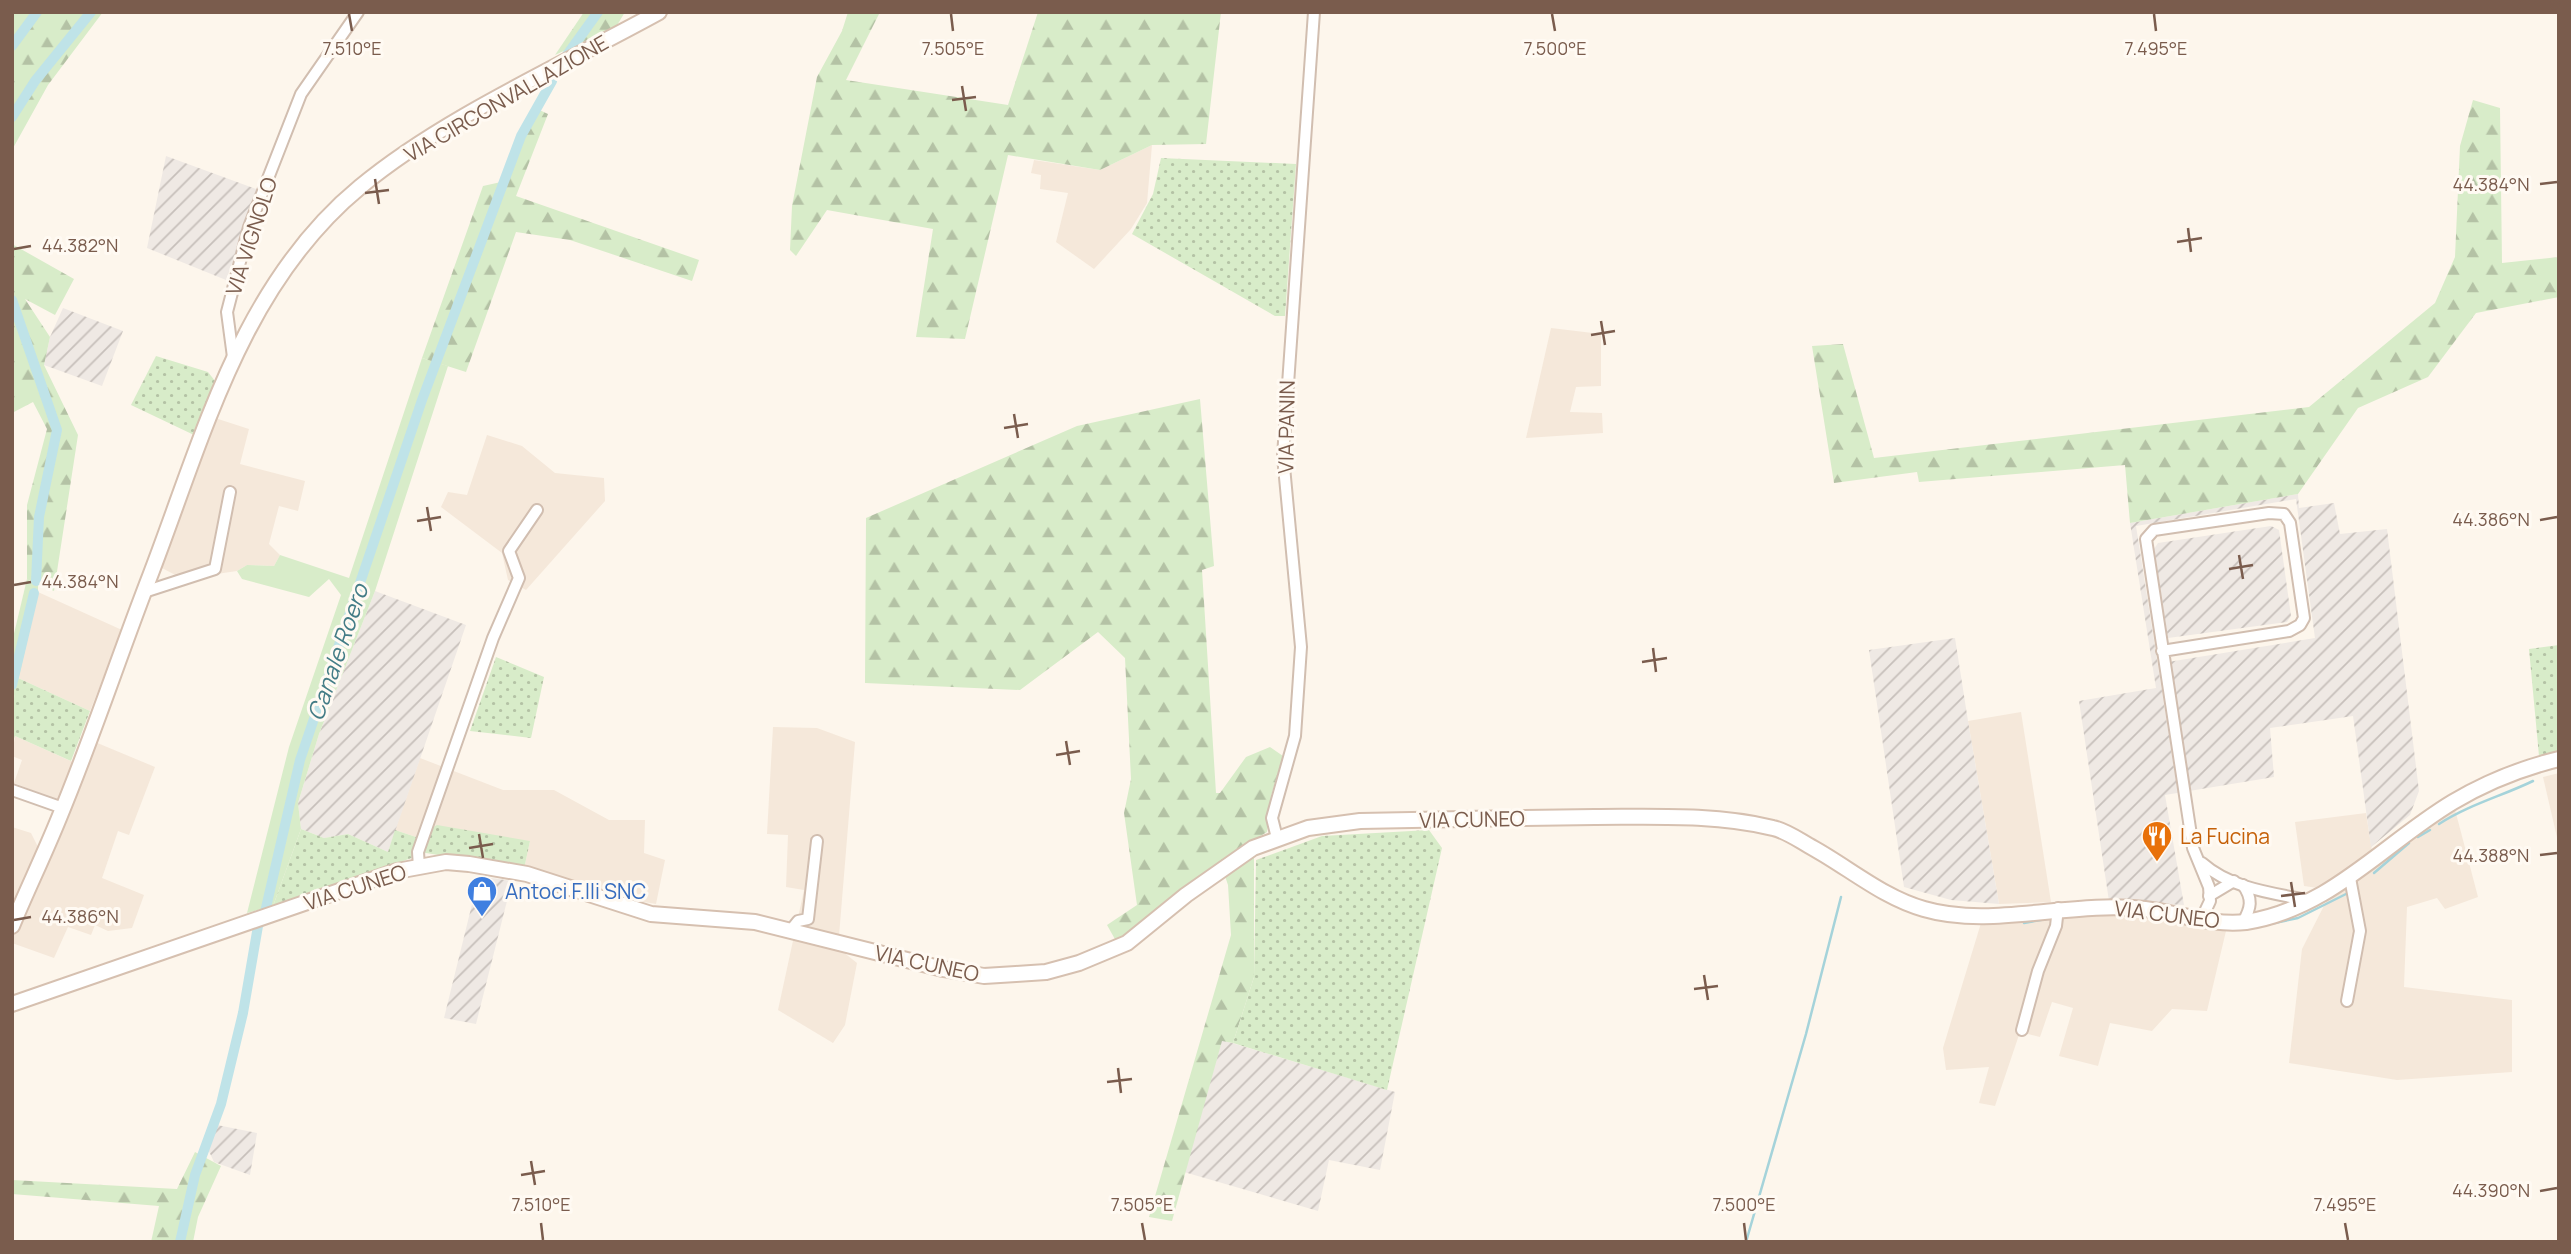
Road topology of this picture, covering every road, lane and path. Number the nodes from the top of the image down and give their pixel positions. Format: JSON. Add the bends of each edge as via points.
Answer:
{"nodes":[{"id":1,"x":358,"y":12,"type":"edge"},
{"id":2,"x":659,"y":12,"type":"edge"},
{"id":3,"x":1314,"y":12,"type":"edge"},
{"id":4,"x":233,"y":357,"type":"junction"},
{"id":5,"x":230,"y":492,"type":"dead end"},
{"id":6,"x":537,"y":510,"type":"dead end"},
{"id":7,"x":144,"y":592,"type":"junction"},
{"id":8,"x":2162,"y":651,"type":"junction"},
{"id":9,"x":2559,"y":760,"type":"edge"},
{"id":10,"x":12,"y":790,"type":"edge"},
{"id":11,"x":63,"y":808,"type":"junction"},
{"id":12,"x":1278,"y":838,"type":"junction"},
{"id":13,"x":817,"y":841,"type":"dead end"},
{"id":14,"x":2200,"y":861,"type":"junction"},
{"id":15,"x":419,"y":867,"type":"junction"},
{"id":16,"x":2350,"y":878,"type":"junction"},
{"id":17,"x":2239,"y":883,"type":"junction"},
{"id":18,"x":2209,"y":896,"type":"junction"},
{"id":19,"x":2306,"y":900,"type":"junction"},
{"id":20,"x":2058,"y":908,"type":"junction"},
{"id":21,"x":808,"y":919,"type":"junction"},
{"id":22,"x":2201,"y":920,"type":"junction"},
{"id":23,"x":2243,"y":922,"type":"junction"},
{"id":24,"x":12,"y":926,"type":"edge"},
{"id":25,"x":790,"y":931,"type":"junction"},
{"id":26,"x":815,"y":937,"type":"junction"},
{"id":27,"x":2347,"y":1001,"type":"dead end"},
{"id":28,"x":14,"y":1004,"type":"edge"},
{"id":29,"x":2022,"y":1030,"type":"dead end"}],
"edges":[{"from":1,"to":4,"type":"street","name":"VIA VIGNOLO","via":[[302,94],[249,227],[227,312]]},
{"from":2,"to":4,"type":"street","name":"VIA CIRCONVALLAZIONE","via":[[452,125],[358,188],[287,267]]},
{"from":3,"to":12,"type":"street","name":"VIA PANIN","via":[[1283,456],[1301,647],[1295,736],[1272,818]]},
{"from":4,"to":7,"type":"street","name":"VIA VIGNOLO"},
{"from":5,"to":7,"type":"street","via":[[215,569]]},
{"from":6,"to":15,"type":"street","via":[[509,551],[519,578],[493,638],[418,852]]},
{"from":7,"to":11,"type":"street","name":"VIA VIGNOLO"},
{"from":8,"to":8,"type":"street","via":[[2146,538],[2150,533],[2284,514],[2290,523],[2304,618],[2300,625],[2289,631]]},
{"from":8,"to":14,"type":"street","via":[[2193,848]]},
{"from":9,"to":16,"type":"street","name":"VIA CUNEO","via":[[2523,770],[2453,802]]},
{"from":10,"to":11,"type":"street"},
{"from":11,"to":24,"type":"street","name":"VIA VIGNOLO"},
{"from":12,"to":20,"type":"street","name":"VIA CUNEO","via":[[1308,828],[1360,821],[1675,817],[1747,823],[1777,828],[1922,909],[1980,917]]},
{"from":12,"to":26,"type":"street","name":"VIA CUNEO","via":[[1223,868],[1127,943],[1046,972],[984,975],[943,970]]},
{"from":13,"to":21,"type":"street"},
{"from":14,"to":17,"type":"street","via":[[2212,872]]},
{"from":14,"to":18,"type":"street"},
{"from":15,"to":25,"type":"street","name":"VIA CUNEO","via":[[446,862],[500,869],[651,914],[727,918]]},
{"from":15,"to":28,"type":"street","name":"VIA CUNEO"},
{"from":16,"to":19,"type":"street","name":"VIA CUNEO"},
{"from":16,"to":27,"type":"street","via":[[2360,931]]},
{"from":17,"to":18,"type":"street"},
{"from":17,"to":19,"type":"street"},
{"from":17,"to":23,"type":"street","via":[[2250,894],[2251,908]]},
{"from":18,"to":22,"type":"street"},
{"from":19,"to":23,"type":"street","name":"VIA CUNEO","via":[[2289,913]]},
{"from":20,"to":22,"type":"street","name":"VIA CUNEO","via":[[2112,906]]},
{"from":20,"to":29,"type":"street"},
{"from":21,"to":25,"type":"street","via":[[798,921]]},
{"from":21,"to":26,"type":"street"},
{"from":22,"to":23,"type":"street","name":"VIA CUNEO"},
{"from":25,"to":26,"type":"street","name":"VIA CUNEO"}]}
